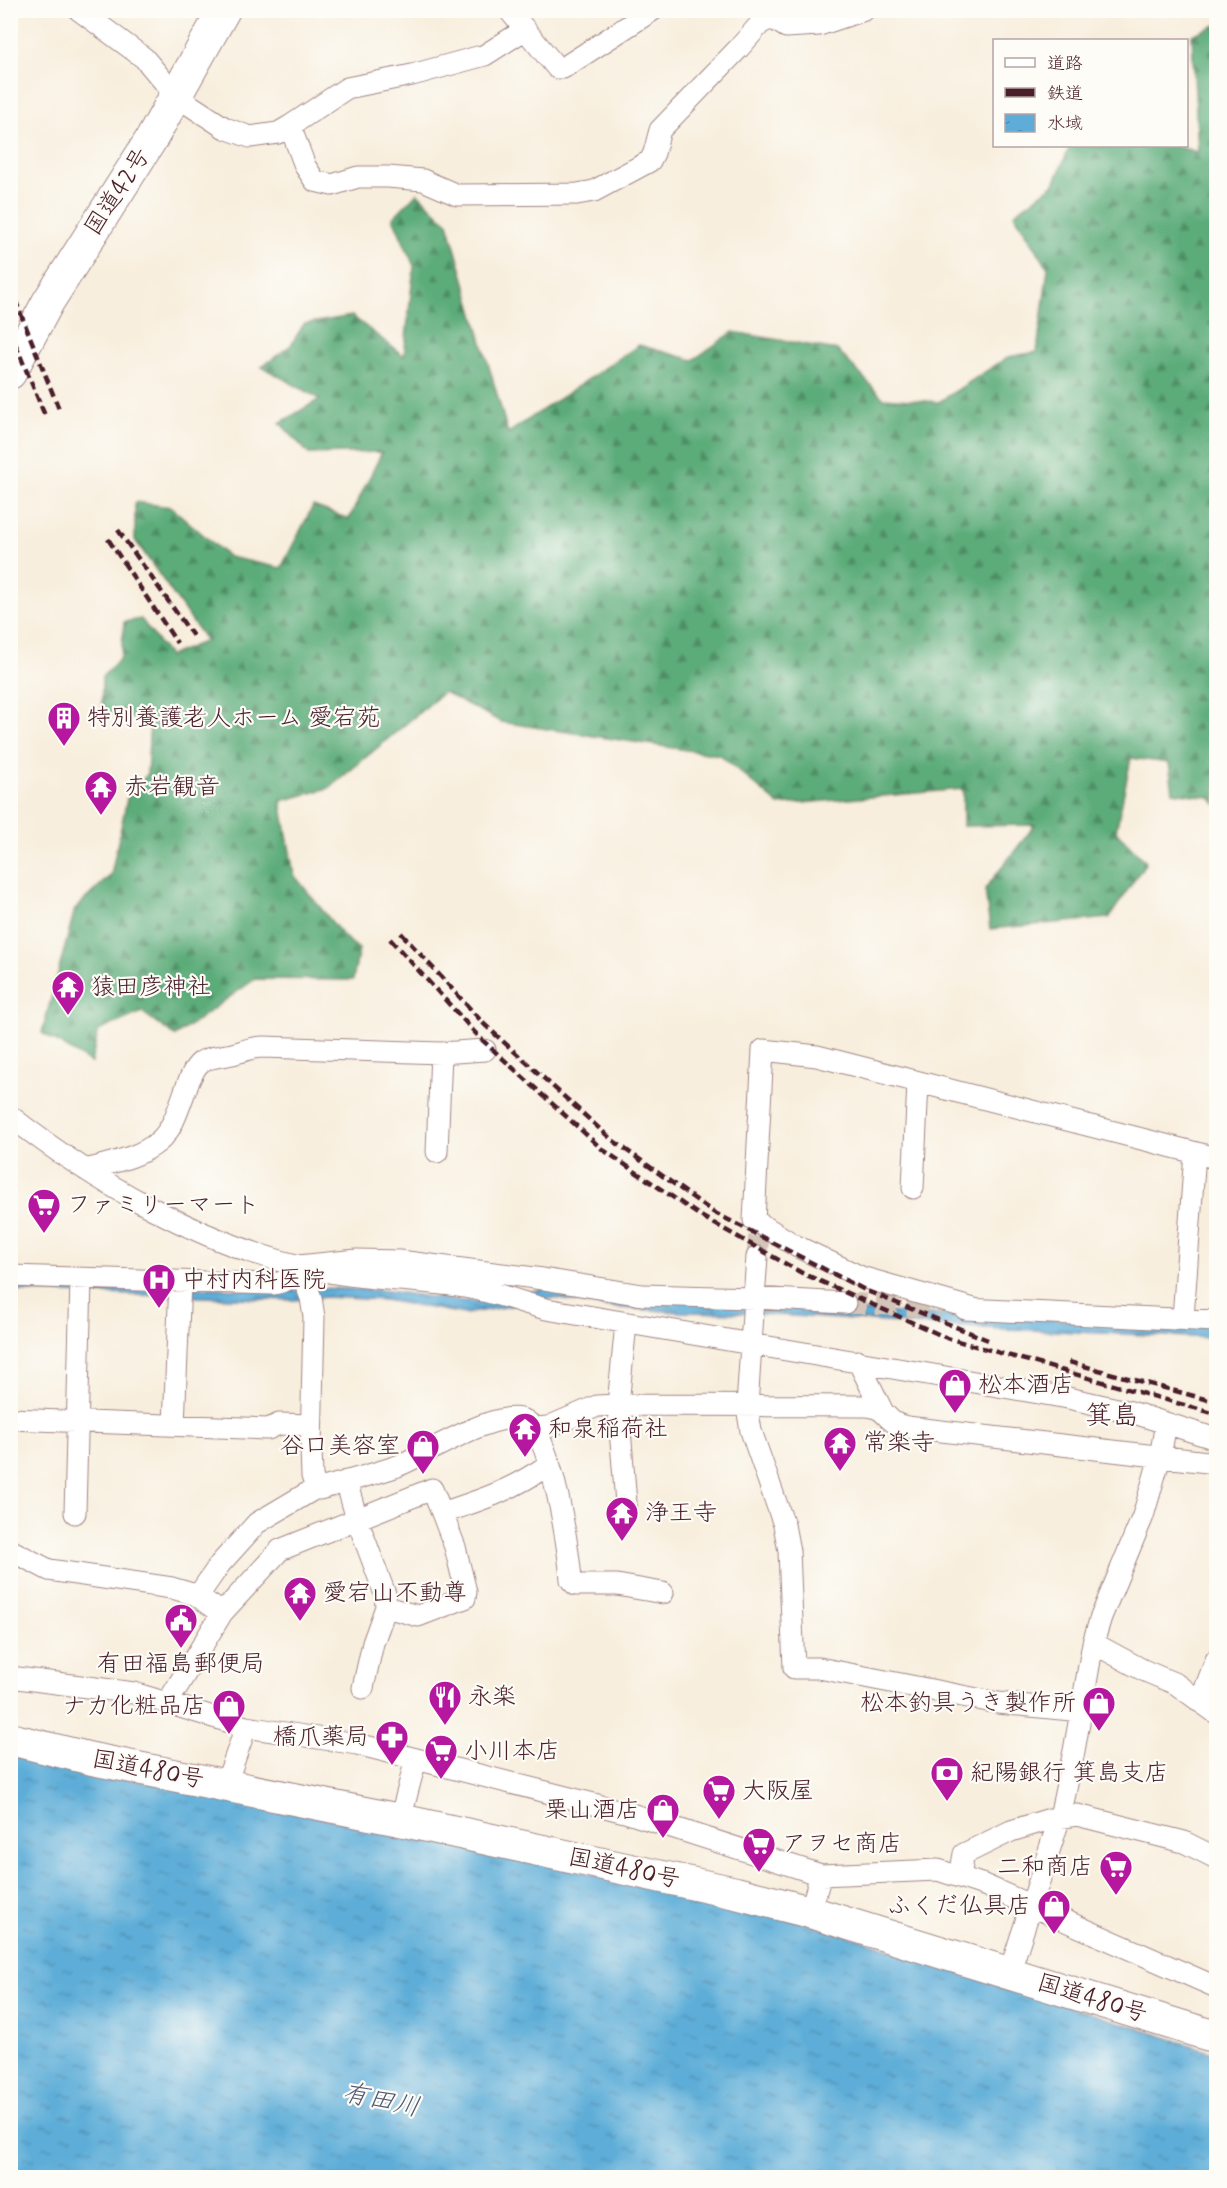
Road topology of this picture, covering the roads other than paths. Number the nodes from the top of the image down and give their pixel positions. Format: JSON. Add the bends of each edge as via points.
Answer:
{"nodes":[{"id":1,"x":79,"y":10,"type":"edge"},
{"id":2,"x":224,"y":10,"type":"edge"},
{"id":3,"x":509,"y":10,"type":"edge"},
{"id":4,"x":653,"y":10,"type":"edge"},
{"id":5,"x":864,"y":10,"type":"edge"},
{"id":6,"x":769,"y":13,"type":"edge"},
{"id":7,"x":528,"y":33,"type":"junction"},
{"id":8,"x":176,"y":96,"type":"junction"},
{"id":9,"x":290,"y":126,"type":"junction"},
{"id":10,"x":10,"y":373,"type":"edge"},
{"id":11,"x":485,"y":1050,"type":"dead end"},
{"id":12,"x":441,"y":1053,"type":"junction"},
{"id":13,"x":918,"y":1083,"type":"junction"},
{"id":14,"x":10,"y":1116,"type":"edge"},
{"id":15,"x":437,"y":1152,"type":"dead end"},
{"id":16,"x":1195,"y":1153,"type":"junction"},
{"id":17,"x":1216,"y":1158,"type":"edge"},
{"id":18,"x":86,"y":1170,"type":"junction"},
{"id":19,"x":913,"y":1188,"type":"dead end"},
{"id":20,"x":757,"y":1257,"type":"tunnel mouth"},
{"id":21,"x":299,"y":1266,"type":"junction"},
{"id":22,"x":10,"y":1276,"type":"edge"},
{"id":23,"x":81,"y":1279,"type":"junction"},
{"id":24,"x":180,"y":1282,"type":"junction"},
{"id":25,"x":754,"y":1298,"type":"junction"},
{"id":26,"x":845,"y":1303,"type":"tunnel mouth"},
{"id":27,"x":940,"y":1307,"type":"tunnel mouth"},
{"id":28,"x":978,"y":1310,"type":"junction"},
{"id":29,"x":1183,"y":1318,"type":"junction"},
{"id":30,"x":1216,"y":1321,"type":"edge"},
{"id":31,"x":626,"y":1323,"type":"junction"},
{"id":32,"x":751,"y":1343,"type":"junction"},
{"id":33,"x":858,"y":1361,"type":"junction"},
{"id":34,"x":618,"y":1405,"type":"junction"},
{"id":35,"x":747,"y":1407,"type":"junction"},
{"id":36,"x":882,"y":1410,"type":"junction"},
{"id":37,"x":10,"y":1419,"type":"edge"},
{"id":38,"x":77,"y":1422,"type":"junction"},
{"id":39,"x":1166,"y":1423,"type":"junction"},
{"id":40,"x":174,"y":1425,"type":"junction"},
{"id":41,"x":311,"y":1425,"type":"junction"},
{"id":42,"x":535,"y":1428,"type":"junction"},
{"id":43,"x":1216,"y":1439,"type":"edge"},
{"id":44,"x":1160,"y":1456,"type":"junction"},
{"id":45,"x":1216,"y":1463,"type":"edge"},
{"id":46,"x":548,"y":1465,"type":"junction"},
{"id":47,"x":346,"y":1481,"type":"junction"},
{"id":48,"x":316,"y":1488,"type":"junction"},
{"id":49,"x":626,"y":1503,"type":"dead end"},
{"id":50,"x":75,"y":1513,"type":"dead end"},
{"id":51,"x":442,"y":1513,"type":"junction"},
{"id":52,"x":357,"y":1519,"type":"junction"},
{"id":53,"x":10,"y":1550,"type":"edge"},
{"id":54,"x":663,"y":1593,"type":"dead end"},
{"id":55,"x":196,"y":1594,"type":"junction"},
{"id":56,"x":386,"y":1607,"type":"junction"},
{"id":57,"x":222,"y":1613,"type":"junction"},
{"id":58,"x":1093,"y":1643,"type":"junction"},
{"id":59,"x":1216,"y":1660,"type":"edge"},
{"id":60,"x":10,"y":1677,"type":"edge"},
{"id":61,"x":363,"y":1688,"type":"dead end"},
{"id":62,"x":168,"y":1702,"type":"junction"},
{"id":63,"x":1208,"y":1707,"type":"edge"},
{"id":64,"x":1081,"y":1711,"type":"junction"},
{"id":65,"x":246,"y":1727,"type":"junction"},
{"id":66,"x":14,"y":1739,"type":"edge"},
{"id":67,"x":416,"y":1759,"type":"junction"},
{"id":68,"x":225,"y":1786,"type":"junction"},
{"id":69,"x":1060,"y":1816,"type":"junction"},
{"id":70,"x":400,"y":1820,"type":"junction"},
{"id":71,"x":1216,"y":1858,"type":"edge"},
{"id":72,"x":821,"y":1875,"type":"junction"},
{"id":73,"x":960,"y":1876,"type":"junction"},
{"id":74,"x":1033,"y":1906,"type":"junction"},
{"id":75,"x":810,"y":1912,"type":"junction"},
{"id":76,"x":1010,"y":1974,"type":"junction"},
{"id":77,"x":1216,"y":1987,"type":"edge"},
{"id":78,"x":1216,"y":2037,"type":"edge"}],
"edges":[{"from":1,"to":8,"type":"street","via":[[144,58]]},
{"from":2,"to":8,"type":"highway","name":"国道42号"},
{"from":3,"to":7,"type":"street"},
{"from":4,"to":7,"type":"street","via":[[563,68],[557,68]]},
{"from":5,"to":6,"type":"street","via":[[834,21],[794,28],[786,27]]},
{"from":6,"to":9,"type":"street","via":[[660,130],[650,161],[586,193],[457,195],[423,180],[388,177],[358,177],[332,185],[315,182]]},
{"from":7,"to":9,"type":"street","via":[[521,32],[485,55],[347,88]]},
{"from":8,"to":9,"type":"street","via":[[225,128],[250,137],[278,133]]},
{"from":8,"to":10,"type":"highway","name":"国道42号","via":[[48,302]]},
{"from":11,"to":12,"type":"street"},
{"from":12,"to":15,"type":"street"},
{"from":12,"to":18,"type":"street","via":[[253,1047],[208,1059],[192,1074],[176,1118],[160,1141],[136,1155]]},
{"from":13,"to":16,"type":"street"},
{"from":13,"to":19,"type":"street"},
{"from":13,"to":28,"type":"street","via":[[817,1056],[763,1050],[754,1221],[759,1229],[861,1277]]},
{"from":14,"to":18,"type":"street"},
{"from":16,"to":17,"type":"street"},
{"from":16,"to":29,"type":"street"},
{"from":18,"to":21,"type":"street","via":[[180,1221],[239,1247]]},
{"from":20,"to":25,"type":"street"},
{"from":21,"to":24,"type":"street","via":[[283,1283]]},
{"from":21,"to":25,"type":"street","via":[[357,1260],[399,1261],[642,1295]]},
{"from":21,"to":31,"type":"street","via":[[346,1275],[474,1288],[546,1309]]},
{"from":21,"to":41,"type":"street","via":[[314,1317]]},
{"from":22,"to":23,"type":"street"},
{"from":23,"to":24,"type":"street"},
{"from":23,"to":38,"type":"street"},
{"from":24,"to":40,"type":"street"},
{"from":25,"to":26,"type":"street"},
{"from":25,"to":32,"type":"street"},
{"from":27,"to":28,"type":"street"},
{"from":28,"to":29,"type":"street"},
{"from":29,"to":30,"type":"street"},
{"from":31,"to":32,"type":"street"},
{"from":31,"to":34,"type":"street"},
{"from":32,"to":33,"type":"street"},
{"from":32,"to":35,"type":"street"},
{"from":33,"to":36,"type":"street"},
{"from":33,"to":39,"type":"street","via":[[1068,1398]]},
{"from":34,"to":35,"type":"street"},
{"from":34,"to":42,"type":"street","via":[[597,1406],[548,1427]]},
{"from":34,"to":49,"type":"street"},
{"from":35,"to":36,"type":"street","via":[[867,1406]]},
{"from":35,"to":64,"type":"street","via":[[789,1551],[794,1668],[819,1668],[998,1703]]},
{"from":36,"to":44,"type":"street","via":[[890,1421],[907,1427]]},
{"from":37,"to":38,"type":"street"},
{"from":38,"to":40,"type":"street"},
{"from":38,"to":50,"type":"street"},
{"from":39,"to":43,"type":"street"},
{"from":39,"to":44,"type":"street"},
{"from":40,"to":41,"type":"street","via":[[268,1429],[279,1424]]},
{"from":41,"to":48,"type":"street","via":[[311,1469]]},
{"from":42,"to":46,"type":"street"},
{"from":42,"to":47,"type":"street","via":[[517,1419],[494,1422],[395,1467]]},
{"from":44,"to":45,"type":"street"},
{"from":44,"to":58,"type":"street","via":[[1143,1516]]},
{"from":46,"to":51,"type":"street","via":[[502,1493]]},
{"from":46,"to":54,"type":"street","via":[[564,1521],[571,1580],[576,1585],[617,1585]]},
{"from":47,"to":48,"type":"street"},
{"from":47,"to":52,"type":"street"},
{"from":48,"to":55,"type":"street","via":[[257,1522]]},
{"from":51,"to":52,"type":"street","via":[[432,1489]]},
{"from":51,"to":56,"type":"street","via":[[455,1547],[465,1598],[418,1616]]},
{"from":52,"to":56,"type":"street","via":[[385,1594]]},
{"from":52,"to":57,"type":"street","via":[[280,1550]]},
{"from":53,"to":55,"type":"street","via":[[49,1570]]},
{"from":55,"to":57,"type":"street"},
{"from":56,"to":61,"type":"street"},
{"from":57,"to":62,"type":"street"},
{"from":58,"to":63,"type":"street","via":[[1176,1684]]},
{"from":58,"to":64,"type":"street"},
{"from":59,"to":63,"type":"street"},
{"from":60,"to":62,"type":"street","via":[[118,1690]]},
{"from":62,"to":65,"type":"street"},
{"from":64,"to":69,"type":"street"},
{"from":65,"to":67,"type":"street","via":[[357,1744]]},
{"from":65,"to":68,"type":"street"},
{"from":66,"to":68,"type":"highway","name":"国道480号"},
{"from":67,"to":70,"type":"street"},
{"from":67,"to":72,"type":"street","via":[[625,1812]]},
{"from":68,"to":70,"type":"highway","name":"国道480号"},
{"from":69,"to":71,"type":"street","via":[[1077,1815],[1184,1842]]},
{"from":69,"to":73,"type":"street","via":[[1011,1831],[964,1854]]},
{"from":69,"to":74,"type":"street"},
{"from":70,"to":75,"type":"highway","name":"国道480号"},
{"from":72,"to":73,"type":"street","via":[[938,1870]]},
{"from":72,"to":75,"type":"street"},
{"from":73,"to":74,"type":"street"},
{"from":74,"to":76,"type":"street"},
{"from":74,"to":77,"type":"street"},
{"from":75,"to":76,"type":"highway","name":"国道480号"},
{"from":76,"to":78,"type":"highway","name":"国道480号"}]}
